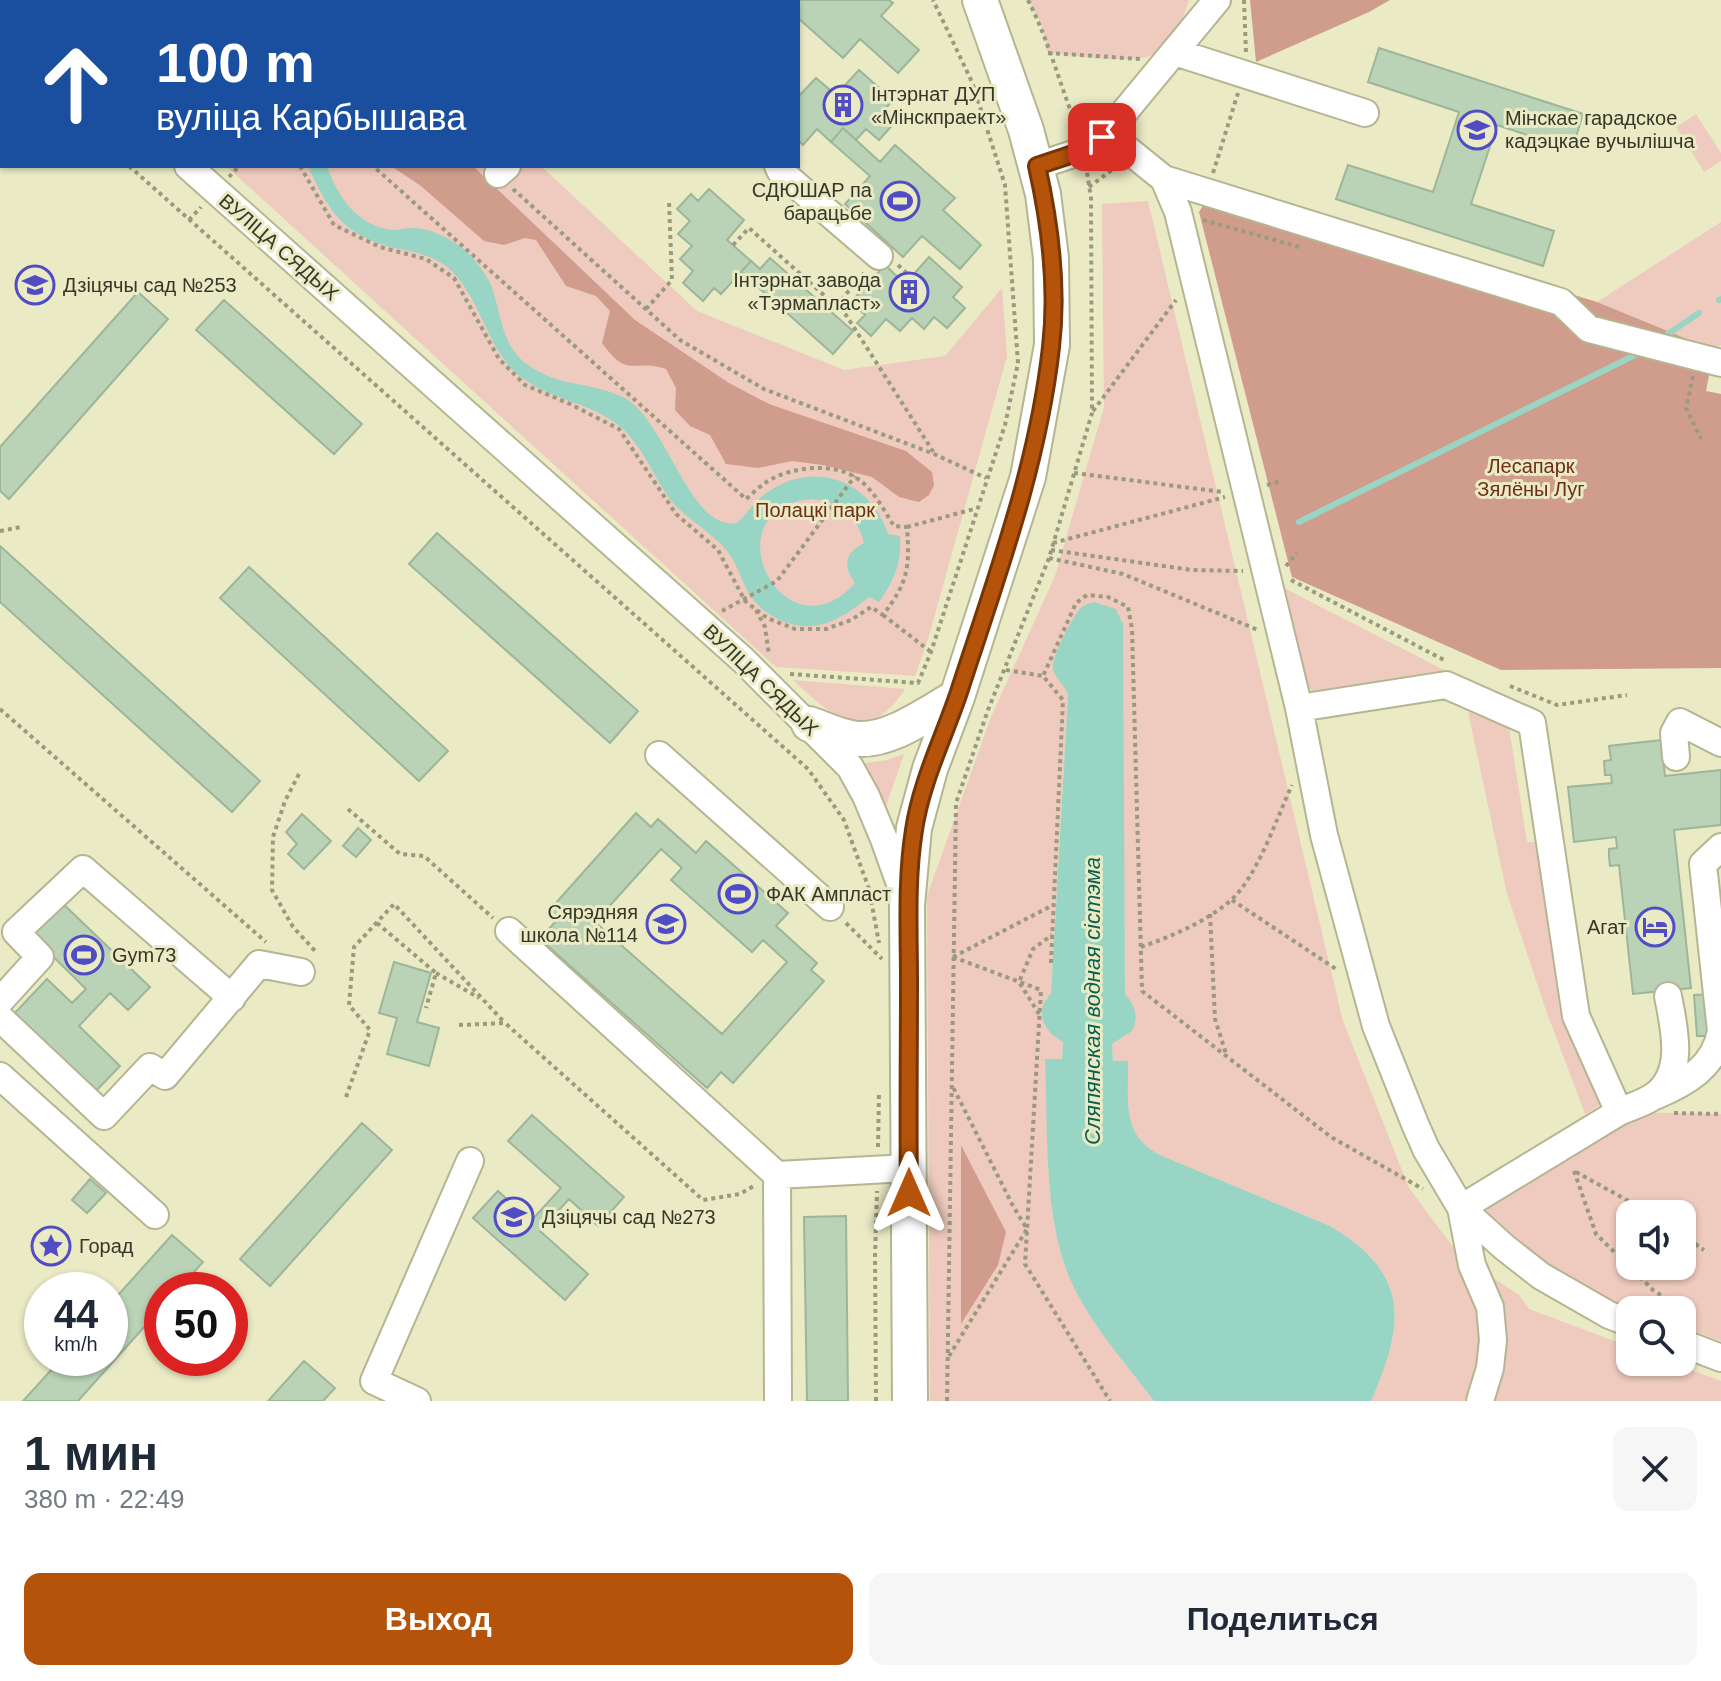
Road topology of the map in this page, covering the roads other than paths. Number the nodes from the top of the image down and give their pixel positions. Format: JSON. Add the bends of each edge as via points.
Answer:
{"nodes":[{"id":1,"x":980,"y":0,"type":"edge"},
{"id":2,"x":1217,"y":0,"type":"edge"},
{"id":3,"x":1164,"y":54,"type":"junction"},
{"id":4,"x":1365,"y":113,"type":"dead end"},
{"id":5,"x":1107,"y":133,"type":"junction"},
{"id":6,"x":1037,"y":166,"type":"junction"},
{"id":7,"x":190,"y":168,"type":"edge"},
{"id":8,"x":779,"y":168,"type":"edge"},
{"id":9,"x":1164,"y":179,"type":"junction"},
{"id":10,"x":879,"y":256,"type":"dead end"},
{"id":11,"x":1709,"y":361,"type":"edge"},
{"id":12,"x":957,"y":697,"type":"junction"},
{"id":13,"x":1299,"y":708,"type":"junction"},
{"id":14,"x":809,"y":724,"type":"junction"},
{"id":15,"x":1721,"y":743,"type":"edge"},
{"id":16,"x":659,"y":755,"type":"dead end"},
{"id":17,"x":1676,"y":757,"type":"dead end"},
{"id":18,"x":1721,"y":847,"type":"edge"},
{"id":19,"x":907,"y":905,"type":"junction"},
{"id":20,"x":830,"y":907,"type":"road end"},
{"id":21,"x":509,"y":931,"type":"road end"},
{"id":22,"x":8,"y":940,"type":"edge"},
{"id":23,"x":309,"y":963,"type":"road end"},
{"id":24,"x":1668,"y":996,"type":"dead end"},
{"id":25,"x":232,"y":998,"type":"junction"},
{"id":26,"x":0,"y":1001,"type":"edge"},
{"id":27,"x":0,"y":1018,"type":"edge"},
{"id":28,"x":0,"y":1076,"type":"edge"},
{"id":29,"x":1655,"y":1096,"type":"junction"},
{"id":30,"x":1619,"y":1112,"type":"junction"},
{"id":31,"x":470,"y":1161,"type":"dead end"},
{"id":32,"x":893,"y":1169,"type":"junction"},
{"id":33,"x":777,"y":1175,"type":"junction"},
{"id":34,"x":1461,"y":1208,"type":"junction"},
{"id":35,"x":155,"y":1215,"type":"dead end"},
{"id":36,"x":1616,"y":1318,"type":"edge"},
{"id":37,"x":1696,"y":1348,"type":"edge"},
{"id":38,"x":1721,"y":1358,"type":"edge"},
{"id":39,"x":412,"y":1400,"type":"edge"},
{"id":40,"x":778,"y":1401,"type":"edge"},
{"id":41,"x":910,"y":1401,"type":"edge"},
{"id":42,"x":1480,"y":1401,"type":"edge"}],
"edges":[{"from":1,"to":6,"type":"main road"},
{"from":2,"to":3,"type":"street"},
{"from":3,"to":4,"type":"street"},
{"from":3,"to":5,"type":"street"},
{"from":5,"to":6,"type":"street","via":[[1082,151]]},
{"from":5,"to":9,"type":"street"},
{"from":6,"to":12,"type":"main road","via":[[1051,258],[1052,345],[1028,477]]},
{"from":7,"to":14,"type":"street","name":"ВУЛІЦА СЯДЫХ"},
{"from":8,"to":10,"type":"street"},
{"from":9,"to":11,"type":"street","via":[[1561,302],[1589,329]]},
{"from":9,"to":13,"type":"street","via":[[1178,212]]},
{"from":12,"to":14,"type":"main road","via":[[875,739],[854,739]]},
{"from":12,"to":19,"type":"main road","via":[[914,828]]},
{"from":13,"to":30,"type":"street","via":[[1446,685],[1532,723],[1576,1016]]},
{"from":13,"to":34,"type":"street","via":[[1324,835],[1376,1026],[1426,1149]]},
{"from":14,"to":19,"type":"street","name":"ВУЛІЦА СЯДЫХ","via":[[850,767],[866,796]]},
{"from":15,"to":17,"type":"street","via":[[1680,722],[1674,733]]},
{"from":16,"to":20,"type":"street"},
{"from":18,"to":29,"type":"street","via":[[1703,864],[1721,1031],[1718,1048],[1683,1084]]},
{"from":19,"to":32,"type":"main road","name":"ВУЛІЦА СЯДЫХ"},
{"from":21,"to":33,"type":"street"},
{"from":22,"to":25,"type":"street","via":[[83,869]]},
{"from":22,"to":26,"type":"street","via":[[40,957]]},
{"from":23,"to":25,"type":"street","via":[[259,964]]},
{"from":24,"to":29,"type":"street","via":[[1675,1059]]},
{"from":25,"to":27,"type":"street","via":[[165,1076],[150,1067],[104,1116]]},
{"from":28,"to":35,"type":"street"},
{"from":29,"to":30,"type":"street"},
{"from":30,"to":34,"type":"street"},
{"from":31,"to":39,"type":"street","via":[[374,1381]]},
{"from":32,"to":33,"type":"street"},
{"from":32,"to":41,"type":"main road","name":"ВУЛІЦА СЯДЫХ"},
{"from":33,"to":40,"type":"street"},
{"from":34,"to":36,"type":"street","via":[[1541,1276]]},
{"from":34,"to":42,"type":"street","via":[[1466,1245],[1490,1307],[1490,1368]]},
{"from":37,"to":38,"type":"street"}]}
